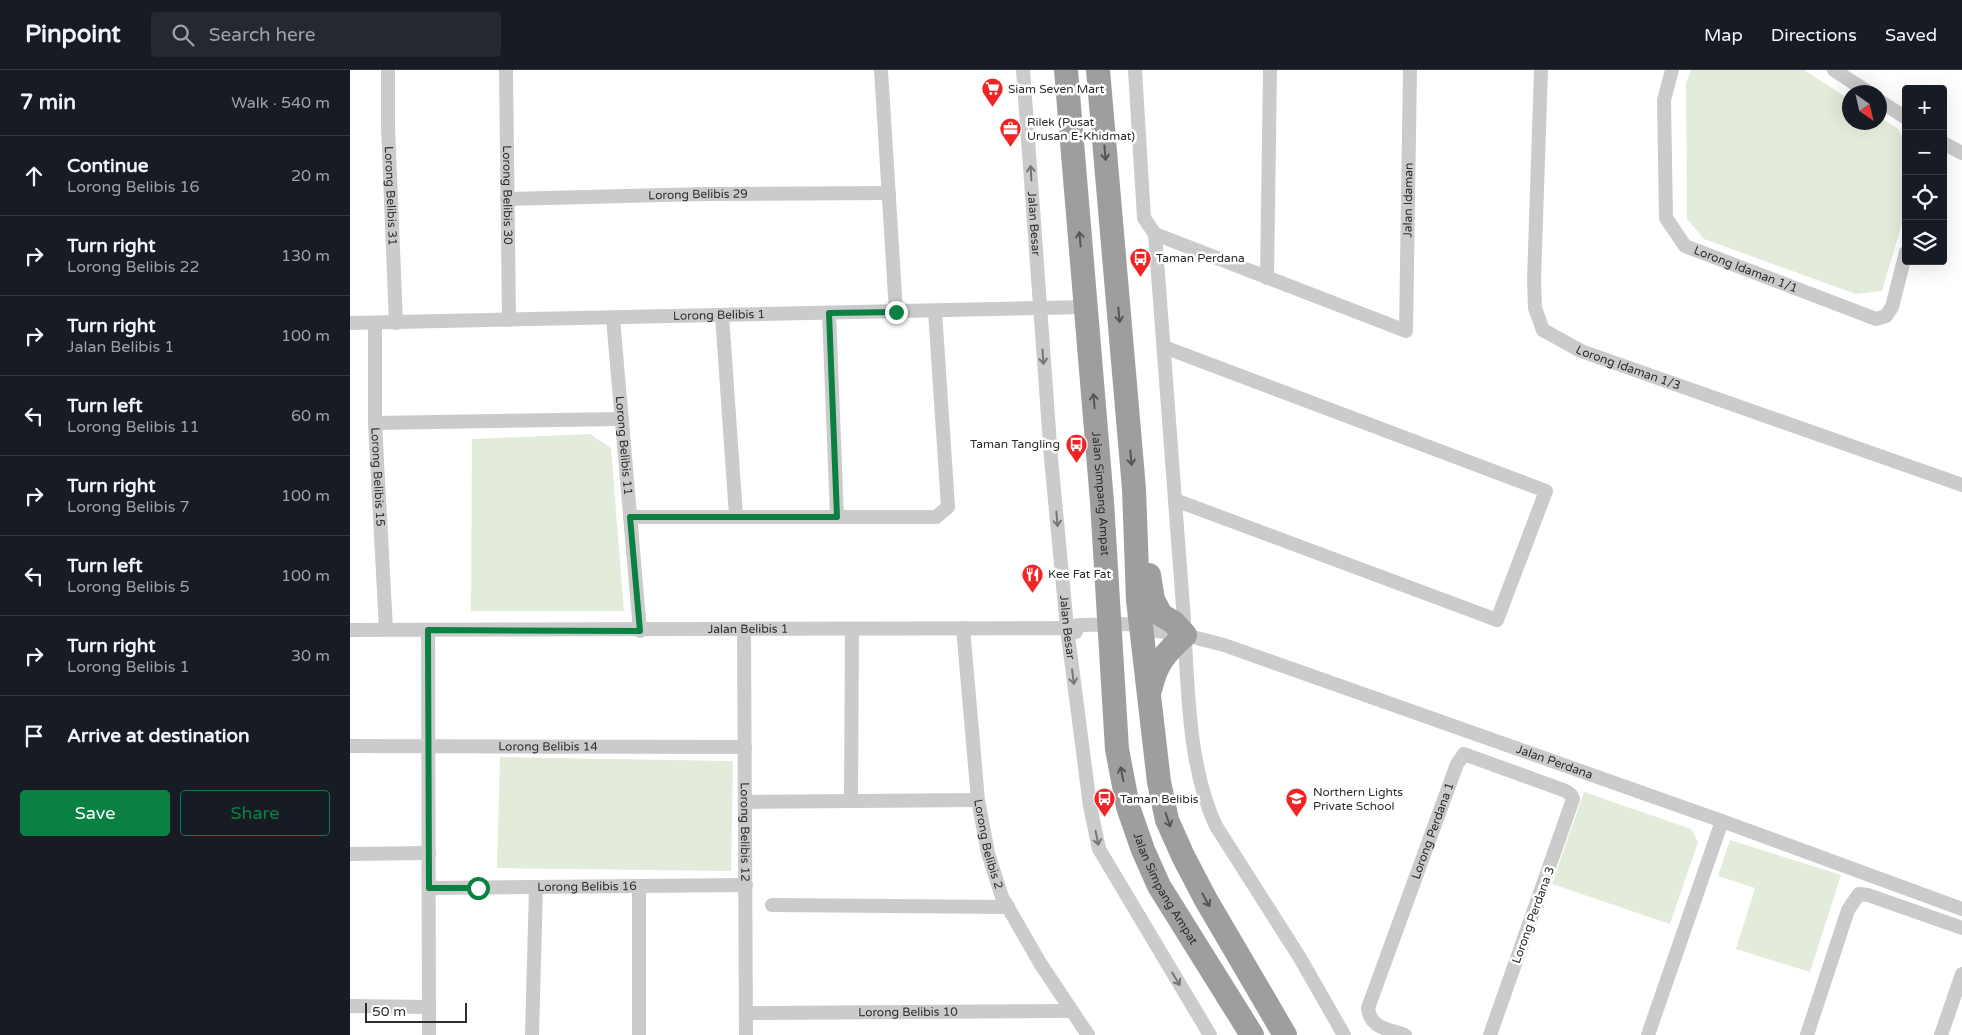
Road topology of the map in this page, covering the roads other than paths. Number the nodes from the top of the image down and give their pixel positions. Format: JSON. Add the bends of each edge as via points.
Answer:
{"nodes":[{"id":1,"x":388,"y":70,"type":"edge"},
{"id":2,"x":506,"y":70,"type":"edge"},
{"id":3,"x":881,"y":70,"type":"edge"},
{"id":4,"x":1023,"y":70,"type":"edge"},
{"id":5,"x":1066,"y":70,"type":"edge"},
{"id":6,"x":1098,"y":70,"type":"edge"},
{"id":7,"x":1135,"y":70,"type":"edge"},
{"id":8,"x":1270,"y":70,"type":"edge"},
{"id":9,"x":1410,"y":70,"type":"edge"},
{"id":10,"x":1541,"y":70,"type":"edge"},
{"id":11,"x":1672,"y":70,"type":"edge"},
{"id":12,"x":1834,"y":70,"type":"edge"},
{"id":13,"x":1857,"y":85,"type":"edge"},
{"id":14,"x":1887,"y":105,"type":"edge"},
{"id":15,"x":1902,"y":115,"type":"edge"},
{"id":16,"x":1947,"y":144,"type":"edge"},
{"id":17,"x":1962,"y":153,"type":"edge"},
{"id":18,"x":889,"y":193,"type":"junction"},
{"id":19,"x":507,"y":199,"type":"junction"},
{"id":20,"x":1155,"y":234,"type":"junction"},
{"id":21,"x":1903,"y":265,"type":"edge"},
{"id":22,"x":1267,"y":278,"type":"junction"},
{"id":23,"x":1039,"y":308,"type":"junction"},
{"id":24,"x":1086,"y":308,"type":"junction"},
{"id":25,"x":935,"y":311,"type":"junction"},
{"id":26,"x":896,"y":312,"type":"junction"},
{"id":27,"x":829,"y":313,"type":"junction"},
{"id":28,"x":722,"y":315,"type":"junction"},
{"id":29,"x":613,"y":318,"type":"junction"},
{"id":30,"x":509,"y":320,"type":"junction"},
{"id":31,"x":375,"y":323,"type":"junction"},
{"id":32,"x":396,"y":323,"type":"junction"},
{"id":33,"x":350,"y":324,"type":"edge"},
{"id":34,"x":1164,"y":347,"type":"junction"},
{"id":35,"x":622,"y":419,"type":"junction"},
{"id":36,"x":376,"y":423,"type":"junction"},
{"id":37,"x":1962,"y":485,"type":"edge"},
{"id":38,"x":1134,"y":490,"type":"junction"},
{"id":39,"x":1175,"y":500,"type":"junction"},
{"id":40,"x":736,"y":516,"type":"junction"},
{"id":41,"x":630,"y":517,"type":"junction"},
{"id":42,"x":837,"y":517,"type":"junction"},
{"id":43,"x":963,"y":628,"type":"junction"},
{"id":44,"x":1067,"y":628,"type":"junction"},
{"id":45,"x":386,"y":629,"type":"junction"},
{"id":46,"x":852,"y":629,"type":"junction"},
{"id":47,"x":1110,"y":629,"type":"junction"},
{"id":48,"x":1143,"y":629,"type":"junction"},
{"id":49,"x":350,"y":630,"type":"edge"},
{"id":50,"x":428,"y":630,"type":"junction"},
{"id":51,"x":744,"y":630,"type":"junction"},
{"id":52,"x":640,"y":631,"type":"junction"},
{"id":53,"x":1185,"y":635,"type":"junction"},
{"id":54,"x":1148,"y":696,"type":"junction"},
{"id":55,"x":350,"y":746,"type":"edge"},
{"id":56,"x":428,"y":746,"type":"junction"},
{"id":57,"x":745,"y":746,"type":"junction"},
{"id":58,"x":1572,"y":795,"type":"joint"},
{"id":59,"x":978,"y":800,"type":"junction"},
{"id":60,"x":851,"y":801,"type":"junction"},
{"id":61,"x":745,"y":802,"type":"junction"},
{"id":62,"x":1722,"y":821,"type":"junction"},
{"id":63,"x":429,"y":853,"type":"junction"},
{"id":64,"x":350,"y":854,"type":"edge"},
{"id":65,"x":746,"y":885,"type":"junction"},
{"id":66,"x":639,"y":886,"type":"junction"},
{"id":67,"x":536,"y":887,"type":"junction"},
{"id":68,"x":429,"y":888,"type":"junction"},
{"id":69,"x":772,"y":905,"type":"dead end"},
{"id":70,"x":1008,"y":906,"type":"junction"},
{"id":71,"x":1962,"y":909,"type":"edge"},
{"id":72,"x":1962,"y":928,"type":"edge"},
{"id":73,"x":1962,"y":974,"type":"edge"},
{"id":74,"x":350,"y":1006,"type":"edge"},
{"id":75,"x":429,"y":1007,"type":"junction"},
{"id":76,"x":1071,"y":1011,"type":"junction"},
{"id":77,"x":746,"y":1014,"type":"junction"},
{"id":78,"x":429,"y":1035,"type":"edge"},
{"id":79,"x":532,"y":1035,"type":"edge"},
{"id":80,"x":638,"y":1035,"type":"edge"},
{"id":81,"x":746,"y":1035,"type":"edge"},
{"id":82,"x":1088,"y":1035,"type":"edge"},
{"id":83,"x":1210,"y":1035,"type":"edge"},
{"id":84,"x":1252,"y":1035,"type":"edge"},
{"id":85,"x":1285,"y":1035,"type":"edge"},
{"id":86,"x":1344,"y":1035,"type":"edge"},
{"id":87,"x":1405,"y":1035,"type":"edge"},
{"id":88,"x":1490,"y":1035,"type":"edge"},
{"id":89,"x":1648,"y":1035,"type":"edge"},
{"id":90,"x":1807,"y":1035,"type":"edge"},
{"id":91,"x":1941,"y":1035,"type":"edge"}],
"edges":[{"from":1,"to":32,"type":"street","name":"Lorong Belibis 31"},
{"from":2,"to":19,"type":"street","name":"Lorong Belibis 30"},
{"from":3,"to":18,"type":"street"},
{"from":23,"to":4,"type":"street","name":"Jalan Besar","one_way":true},
{"from":24,"to":5,"type":"highway","name":"Jalan Simpang Ampat","one_way":true},
{"from":6,"to":38,"type":"highway","one_way":true},
{"from":7,"to":20,"type":"street","via":[[1144,218]]},
{"from":8,"to":22,"type":"street"},
{"from":9,"to":22,"type":"street","name":"Jalan Idaman","via":[[1406,331]]},
{"from":10,"to":37,"type":"street","name":"Lorong Idaman 1/3","via":[[1534,280],[1535,308],[1543,330],[1582,351]]},
{"from":11,"to":21,"type":"street","name":"Lorong Idaman 1/1","via":[[1664,100],[1666,218],[1685,246],[1876,319],[1886,316],[1892,307]]},
{"from":12,"to":13,"type":"street"},
{"from":14,"to":15,"type":"street"},
{"from":16,"to":17,"type":"street"},
{"from":18,"to":19,"type":"street","name":"Lorong Belibis 29"},
{"from":18,"to":26,"type":"street"},
{"from":19,"to":30,"type":"street","name":"Lorong Belibis 30"},
{"from":20,"to":22,"type":"street"},
{"from":20,"to":34,"type":"street"},
{"from":23,"to":24,"type":"street","name":"Lorong Belibis 1"},
{"from":23,"to":25,"type":"street","name":"Lorong Belibis 1"},
{"from":23,"to":44,"type":"street","name":"Jalan Besar","one_way":true},
{"from":47,"to":24,"type":"highway","name":"Jalan Simpang Ampat","one_way":true},
{"from":25,"to":26,"type":"street","name":"Lorong Belibis 1"},
{"from":25,"to":42,"type":"street","via":[[948,507],[936,517]]},
{"from":26,"to":27,"type":"street","name":"Lorong Belibis 1"},
{"from":27,"to":28,"type":"street","name":"Lorong Belibis 1"},
{"from":27,"to":42,"type":"street"},
{"from":28,"to":29,"type":"street","name":"Lorong Belibis 1"},
{"from":28,"to":40,"type":"street"},
{"from":29,"to":30,"type":"street","name":"Lorong Belibis 1"},
{"from":29,"to":35,"type":"street","name":"Lorong Belibis 11"},
{"from":30,"to":32,"type":"street","name":"Lorong Belibis 1"},
{"from":31,"to":32,"type":"street","name":"Lorong Belibis 1"},
{"from":31,"to":33,"type":"street","name":"Lorong Belibis 1"},
{"from":31,"to":36,"type":"street","name":"Lorong Belibis 15"},
{"from":34,"to":39,"type":"street"},
{"from":34,"to":39,"type":"street","via":[[1546,491],[1497,620]]},
{"from":35,"to":36,"type":"street"},
{"from":35,"to":41,"type":"street","name":"Lorong Belibis 11"},
{"from":36,"to":45,"type":"street","name":"Lorong Belibis 15"},
{"from":38,"to":48,"type":"highway","via":[[1138,600]]},
{"from":38,"to":53,"type":"highway","via":[[1153,600],[1161,615]]},
{"from":39,"to":53,"type":"street"},
{"from":40,"to":41,"type":"street"},
{"from":40,"to":42,"type":"street"},
{"from":41,"to":52,"type":"street","name":"Lorong Belibis 11"},
{"from":43,"to":44,"type":"street","name":"Jalan Belibis 1"},
{"from":43,"to":46,"type":"street","name":"Jalan Belibis 1"},
{"from":43,"to":59,"type":"street","name":"Lorong Belibis 2"},
{"from":44,"to":47,"type":"street","name":"Jalan Belibis 1","via":[[1079,633]]},
{"from":44,"to":83,"type":"street","name":"Jalan Besar","one_way":true,"via":[[1087,786],[1099,849]]},
{"from":45,"to":49,"type":"street","name":"Jalan Belibis 1"},
{"from":45,"to":50,"type":"street","name":"Jalan Belibis 1"},
{"from":46,"to":51,"type":"street","name":"Jalan Belibis 1"},
{"from":46,"to":60,"type":"street"},
{"from":47,"to":48,"type":"street","name":"Jalan Belibis 1","via":[[1133,633]]},
{"from":84,"to":47,"type":"highway","name":"Jalan Simpang Ampat","one_way":true,"via":[[1159,886],[1142,850],[1128,807],[1117,749]]},
{"from":48,"to":53,"type":"street","name":"Jalan Perdana"},
{"from":48,"to":54,"type":"highway"},
{"from":50,"to":52,"type":"street","name":"Jalan Belibis 1"},
{"from":50,"to":56,"type":"street"},
{"from":51,"to":52,"type":"street","name":"Jalan Belibis 1"},
{"from":51,"to":57,"type":"street","name":"Lorong Belibis 12"},
{"from":53,"to":54,"type":"highway","via":[[1156,667]]},
{"from":53,"to":62,"type":"street","name":"Jalan Perdana","via":[[1224,645]]},
{"from":53,"to":86,"type":"street","via":[[1195,758],[1206,805]]},
{"from":54,"to":85,"type":"highway","one_way":true,"via":[[1158,782],[1167,820],[1206,900]]},
{"from":55,"to":56,"type":"street","name":"Lorong Belibis 14"},
{"from":56,"to":57,"type":"street","name":"Lorong Belibis 14"},
{"from":56,"to":63,"type":"street"},
{"from":57,"to":61,"type":"street","name":"Lorong Belibis 12"},
{"from":58,"to":87,"type":"street","name":"Lorong Perdana 1","via":[[1464,754],[1460,758],[1368,1008],[1369,1018],[1376,1025]]},
{"from":58,"to":88,"type":"street","name":"Lorong Perdana 3","via":[[1571,806]]},
{"from":59,"to":60,"type":"street"},
{"from":59,"to":70,"type":"street","name":"Lorong Belibis 2","via":[[988,853]]},
{"from":60,"to":61,"type":"street"},
{"from":61,"to":65,"type":"street","name":"Lorong Belibis 12"},
{"from":62,"to":71,"type":"street","name":"Jalan Perdana"},
{"from":62,"to":89,"type":"street"},
{"from":63,"to":64,"type":"street"},
{"from":63,"to":68,"type":"street"},
{"from":65,"to":66,"type":"street","name":"Lorong Belibis 16"},
{"from":65,"to":77,"type":"street","name":"Lorong Belibis 12"},
{"from":66,"to":67,"type":"street","name":"Lorong Belibis 16"},
{"from":66,"to":80,"type":"street"},
{"from":67,"to":68,"type":"street","name":"Lorong Belibis 16"},
{"from":67,"to":79,"type":"street"},
{"from":68,"to":75,"type":"street"},
{"from":69,"to":70,"type":"street"},
{"from":70,"to":76,"type":"street","name":"Lorong Belibis 2"},
{"from":72,"to":90,"type":"street","via":[[1859,894],[1848,910]]},
{"from":73,"to":91,"type":"street"},
{"from":74,"to":75,"type":"street"},
{"from":75,"to":78,"type":"street"},
{"from":76,"to":77,"type":"street","name":"Lorong Belibis 10"},
{"from":76,"to":82,"type":"street","name":"Lorong Belibis 2"},
{"from":77,"to":81,"type":"street","name":"Lorong Belibis 12"}]}
